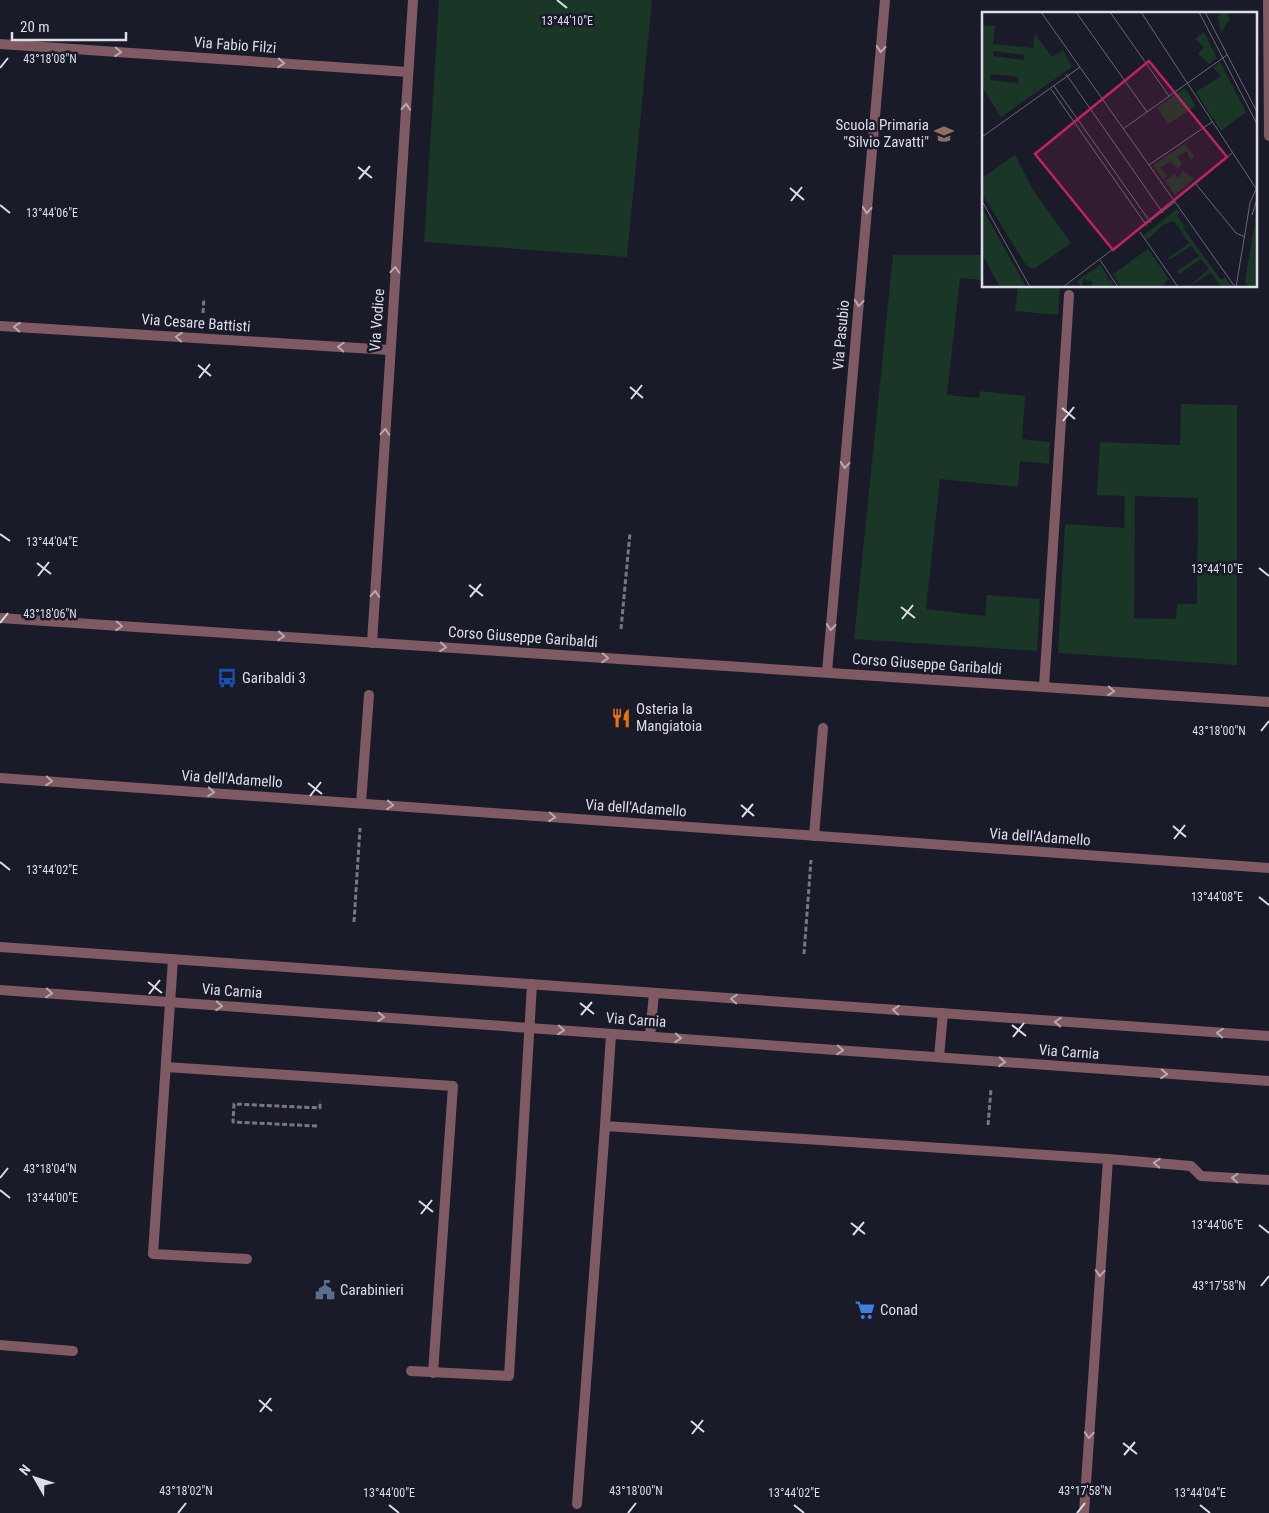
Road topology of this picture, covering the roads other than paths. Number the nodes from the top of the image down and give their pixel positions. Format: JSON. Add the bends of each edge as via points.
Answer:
{"nodes":[{"id":1,"x":412,"y":0,"type":"edge"},
{"id":2,"x":885,"y":0,"type":"edge"},
{"id":3,"x":1268,"y":0,"type":"edge"},
{"id":4,"x":0,"y":44,"type":"edge"},
{"id":5,"x":408,"y":72,"type":"junction"},
{"id":6,"x":1269,"y":136,"type":"edge"},
{"id":7,"x":1069,"y":295,"type":"dead end"},
{"id":8,"x":0,"y":326,"type":"edge"},
{"id":9,"x":390,"y":350,"type":"junction"},
{"id":10,"x":0,"y":618,"type":"edge"},
{"id":11,"x":372,"y":642,"type":"junction"},
{"id":12,"x":827,"y":672,"type":"junction"},
{"id":13,"x":1044,"y":687,"type":"junction"},
{"id":14,"x":369,"y":695,"type":"dead end"},
{"id":15,"x":1269,"y":702,"type":"edge"},
{"id":16,"x":823,"y":728,"type":"dead end"},
{"id":17,"x":0,"y":778,"type":"edge"},
{"id":18,"x":362,"y":803,"type":"junction"},
{"id":19,"x":814,"y":836,"type":"junction"},
{"id":20,"x":1269,"y":868,"type":"edge"},
{"id":21,"x":0,"y":947,"type":"edge"},
{"id":22,"x":173,"y":959,"type":"junction"},
{"id":23,"x":532,"y":984,"type":"junction"},
{"id":24,"x":0,"y":990,"type":"edge"},
{"id":25,"x":654,"y":993,"type":"junction"},
{"id":26,"x":170,"y":1002,"type":"junction"},
{"id":27,"x":943,"y":1013,"type":"junction"},
{"id":28,"x":529,"y":1028,"type":"junction"},
{"id":29,"x":612,"y":1034,"type":"junction"},
{"id":30,"x":650,"y":1036,"type":"junction"},
{"id":31,"x":1269,"y":1036,"type":"edge"},
{"id":32,"x":939,"y":1057,"type":"junction"},
{"id":33,"x":166,"y":1067,"type":"junction"},
{"id":34,"x":1269,"y":1081,"type":"edge"},
{"id":35,"x":605,"y":1126,"type":"junction"},
{"id":36,"x":1108,"y":1160,"type":"junction"},
{"id":37,"x":1269,"y":1180,"type":"edge"},
{"id":38,"x":247,"y":1259,"type":"dead end"},
{"id":39,"x":0,"y":1345,"type":"edge"},
{"id":40,"x":73,"y":1351,"type":"dead end"},
{"id":41,"x":411,"y":1371,"type":"dead end"},
{"id":42,"x":433,"y":1373,"type":"junction"},
{"id":43,"x":578,"y":1504,"type":"dead end"},
{"id":44,"x":1084,"y":1513,"type":"edge"}],
"edges":[{"from":1,"to":5,"type":"street","name":"Via Vodice"},
{"from":2,"to":12,"type":"street","name":"Via Pasubio","one_way":true},
{"from":3,"to":6,"type":"street"},
{"from":4,"to":5,"type":"street","name":"Via Fabio Filzi","one_way":true},
{"from":9,"to":5,"type":"street","name":"Via Vodice","one_way":true},
{"from":7,"to":13,"type":"street"},
{"from":9,"to":8,"type":"street","name":"Via Cesare Battisti","one_way":true},
{"from":11,"to":9,"type":"street","name":"Via Vodice","one_way":true},
{"from":10,"to":11,"type":"street","name":"Corso Giuseppe Garibaldi","one_way":true},
{"from":11,"to":12,"type":"street","name":"Corso Giuseppe Garibaldi","one_way":true},
{"from":12,"to":13,"type":"street","name":"Corso Giuseppe Garibaldi"},
{"from":13,"to":15,"type":"street","name":"Corso Giuseppe Garibaldi","one_way":true},
{"from":14,"to":18,"type":"street"},
{"from":16,"to":19,"type":"street"},
{"from":17,"to":18,"type":"street","name":"Via dell'Adamello","one_way":true},
{"from":18,"to":19,"type":"street","name":"Via dell'Adamello","one_way":true},
{"from":19,"to":20,"type":"street","name":"Via dell'Adamello"},
{"from":21,"to":22,"type":"street","name":"Via Carnia"},
{"from":22,"to":23,"type":"street","name":"Via Carnia"},
{"from":22,"to":26,"type":"street"},
{"from":23,"to":25,"type":"street","name":"Via Carnia"},
{"from":23,"to":28,"type":"street"},
{"from":24,"to":26,"type":"street","name":"Via Carnia","one_way":true},
{"from":27,"to":25,"type":"street","name":"Via Carnia","one_way":true},
{"from":25,"to":30,"type":"street"},
{"from":26,"to":28,"type":"street","name":"Via Carnia","one_way":true},
{"from":26,"to":33,"type":"street"},
{"from":31,"to":27,"type":"street","name":"Via Carnia","one_way":true},
{"from":27,"to":32,"type":"street"},
{"from":28,"to":29,"type":"street","name":"Via Carnia","one_way":true},
{"from":28,"to":42,"type":"street","via":[[509,1376]]},
{"from":29,"to":30,"type":"street","name":"Via Carnia"},
{"from":29,"to":35,"type":"street"},
{"from":30,"to":32,"type":"street","name":"Via Carnia","one_way":true},
{"from":32,"to":34,"type":"street","name":"Via Carnia","one_way":true},
{"from":33,"to":38,"type":"street","via":[[153,1254]]},
{"from":33,"to":42,"type":"street","via":[[453,1086]]},
{"from":35,"to":36,"type":"street"},
{"from":35,"to":43,"type":"street"},
{"from":37,"to":36,"type":"street","one_way":true,"via":[[1201,1176],[1191,1166]]},
{"from":36,"to":44,"type":"street","one_way":true},
{"from":39,"to":40,"type":"street"},
{"from":41,"to":42,"type":"street"}]}
